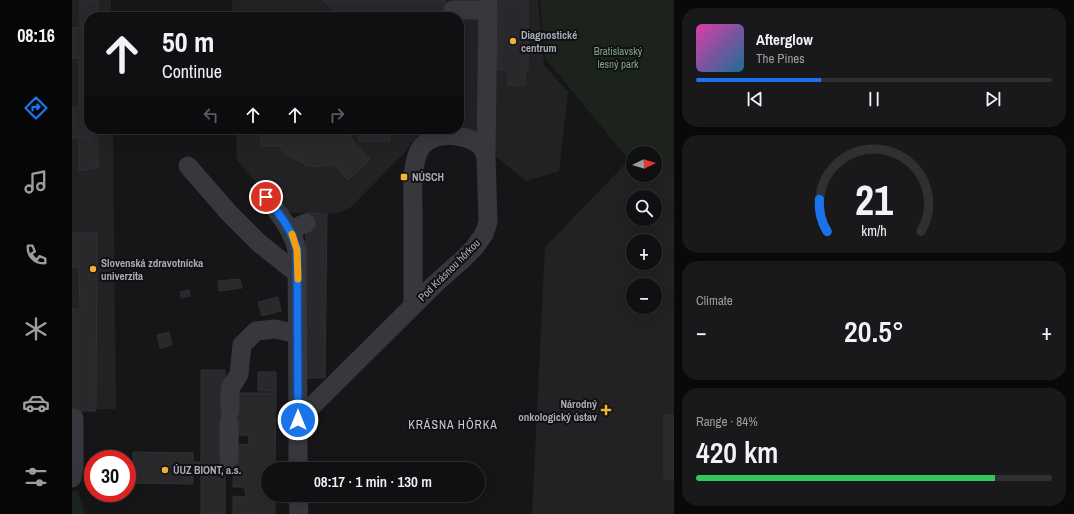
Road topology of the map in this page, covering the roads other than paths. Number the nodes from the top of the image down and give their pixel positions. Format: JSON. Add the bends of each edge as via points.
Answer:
{"nodes":[{"id":1,"x":488,"y":5,"type":"edge"},
{"id":2,"x":453,"y":10,"type":"dead end"},
{"id":3,"x":486,"y":156,"type":"junction"},
{"id":4,"x":188,"y":166,"type":"dead end"},
{"id":5,"x":266,"y":197,"type":"dead end"},
{"id":6,"x":298,"y":274,"type":"junction"},
{"id":7,"x":413,"y":306,"type":"junction"},
{"id":8,"x":298,"y":334,"type":"junction"},
{"id":9,"x":74,"y":418,"type":"dead end"},
{"id":10,"x":298,"y":420,"type":"junction"},
{"id":11,"x":229,"y":459,"type":"dead end"},
{"id":12,"x":298,"y":462,"type":"edge"},
{"id":13,"x":72,"y":478,"type":"edge"},
{"id":14,"x":298,"y":502,"type":"edge"},
{"id":15,"x":299,"y":514,"type":"edge"}],
"edges":[{"from":1,"to":2,"type":"street"},
{"from":1,"to":3,"type":"street","name":"Pod Krásnou hôrkou"},
{"from":3,"to":7,"type":"street","name":"Pod Krásnou hôrkou","via":[[488,222],[484,234],[475,247]]},
{"from":3,"to":7,"type":"street","via":[[474,141],[444,136],[434,137],[418,152],[413,188]]},
{"from":4,"to":6,"type":"street","via":[[259,243]]},
{"from":5,"to":6,"type":"street","via":[[286,223],[298,228]]},
{"from":6,"to":8,"type":"street"},
{"from":7,"to":10,"type":"street","name":"Pod Krásnou hôrkou"},
{"from":8,"to":10,"type":"street"},
{"from":8,"to":11,"type":"street","via":[[274,329],[256,331],[242,345],[239,374],[230,389]]},
{"from":9,"to":13,"type":"street"},
{"from":10,"to":12,"type":"street"},
{"from":14,"to":15,"type":"street"}]}
